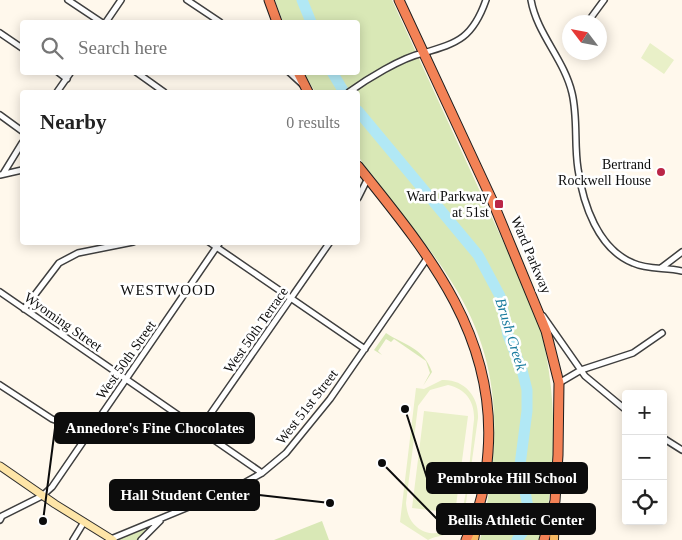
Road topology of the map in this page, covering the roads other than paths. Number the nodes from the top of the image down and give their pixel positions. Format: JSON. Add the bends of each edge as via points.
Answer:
{"nodes":[{"id":1,"x":68,"y":0,"type":"edge"},
{"id":2,"x":121,"y":0,"type":"edge"},
{"id":3,"x":187,"y":0,"type":"edge"},
{"id":4,"x":269,"y":0,"type":"edge"},
{"id":5,"x":399,"y":0,"type":"edge"},
{"id":6,"x":486,"y":0,"type":"edge"},
{"id":7,"x":531,"y":0,"type":"edge"},
{"id":8,"x":604,"y":0,"type":"edge"},
{"id":9,"x":593,"y":15,"type":"edge"},
{"id":10,"x":98,"y":20,"type":"edge"},
{"id":11,"x":107,"y":20,"type":"edge"},
{"id":12,"x":217,"y":20,"type":"edge"},
{"id":13,"x":275,"y":20,"type":"edge"},
{"id":14,"x":0,"y":33,"type":"edge"},
{"id":15,"x":20,"y":47,"type":"edge"},
{"id":16,"x":423,"y":53,"type":"junction"},
{"id":17,"x":62,"y":75,"type":"edge"},
{"id":18,"x":69,"y":75,"type":"edge"},
{"id":19,"x":140,"y":75,"type":"edge"},
{"id":20,"x":293,"y":75,"type":"edge"},
{"id":21,"x":299,"y":75,"type":"edge"},
{"id":22,"x":67,"y":79,"type":"junction"},
{"id":23,"x":306,"y":89,"type":"edge"},
{"id":24,"x":59,"y":90,"type":"edge"},
{"id":25,"x":161,"y":90,"type":"edge"},
{"id":26,"x":351,"y":90,"type":"edge"},
{"id":27,"x":0,"y":115,"type":"edge"},
{"id":28,"x":20,"y":130,"type":"edge"},
{"id":29,"x":20,"y":146,"type":"edge"},
{"id":30,"x":360,"y":168,"type":"edge"},
{"id":31,"x":20,"y":170,"type":"edge"},
{"id":32,"x":1,"y":175,"type":"edge"},
{"id":33,"x":368,"y":178,"type":"junction"},
{"id":34,"x":360,"y":194,"type":"edge"},
{"id":35,"x":118,"y":245,"type":"edge"},
{"id":36,"x":212,"y":245,"type":"edge"},
{"id":37,"x":218,"y":245,"type":"edge"},
{"id":38,"x":328,"y":245,"type":"edge"},
{"id":39,"x":216,"y":248,"type":"junction"},
{"id":40,"x":682,"y":252,"type":"edge"},
{"id":41,"x":428,"y":257,"type":"junction"},
{"id":42,"x":661,"y":268,"type":"junction"},
{"id":43,"x":682,"y":271,"type":"edge"},
{"id":44,"x":0,"y":292,"type":"edge"},
{"id":45,"x":291,"y":299,"type":"junction"},
{"id":46,"x":24,"y":309,"type":"junction"},
{"id":47,"x":540,"y":312,"type":"junction"},
{"id":48,"x":662,"y":333,"type":"dead end"},
{"id":49,"x":365,"y":349,"type":"junction"},
{"id":50,"x":581,"y":370,"type":"junction"},
{"id":51,"x":126,"y":379,"type":"junction"},
{"id":52,"x":559,"y":383,"type":"junction"},
{"id":53,"x":0,"y":385,"type":"edge"},
{"id":54,"x":622,"y":407,"type":"edge"},
{"id":55,"x":200,"y":429,"type":"junction"},
{"id":56,"x":89,"y":432,"type":"junction"},
{"id":57,"x":667,"y":441,"type":"edge"},
{"id":58,"x":682,"y":450,"type":"edge"},
{"id":59,"x":0,"y":466,"type":"edge"},
{"id":60,"x":262,"y":473,"type":"junction"},
{"id":61,"x":42,"y":496,"type":"junction"},
{"id":62,"x":555,"y":501,"type":"junction"},
{"id":63,"x":478,"y":516,"type":"junction"},
{"id":64,"x":0,"y":517,"type":"edge"},
{"id":65,"x":160,"y":520,"type":"junction"},
{"id":66,"x":84,"y":522,"type":"junction"},
{"id":67,"x":112,"y":539,"type":"edge"},
{"id":68,"x":73,"y":540,"type":"edge"},
{"id":69,"x":141,"y":540,"type":"edge"},
{"id":70,"x":466,"y":540,"type":"edge"},
{"id":71,"x":474,"y":540,"type":"edge"},
{"id":72,"x":544,"y":540,"type":"edge"},
{"id":73,"x":554,"y":540,"type":"edge"}],
"edges":[{"from":1,"to":10,"type":"street"},
{"from":2,"to":11,"type":"street"},
{"from":3,"to":12,"type":"street"},
{"from":4,"to":13,"type":"highway"},
{"from":5,"to":16,"type":"highway","name":"Ward Parkway"},
{"from":6,"to":16,"type":"street","via":[[479,20],[468,34],[451,45]]},
{"from":7,"to":42,"type":"street","via":[[538,25],[564,70],[572,92],[578,168],[592,220],[610,247],[626,260],[636,265]]},
{"from":8,"to":9,"type":"street"},
{"from":14,"to":15,"type":"street"},
{"from":16,"to":26,"type":"street"},
{"from":16,"to":47,"type":"highway","name":"Ward Parkway"},
{"from":17,"to":22,"type":"street"},
{"from":18,"to":22,"type":"street"},
{"from":19,"to":25,"type":"street"},
{"from":20,"to":23,"type":"street"},
{"from":21,"to":23,"type":"highway"},
{"from":22,"to":24,"type":"street"},
{"from":27,"to":28,"type":"street"},
{"from":29,"to":32,"type":"street"},
{"from":30,"to":33,"type":"highway"},
{"from":31,"to":32,"type":"street"},
{"from":33,"to":34,"type":"street"},
{"from":33,"to":41,"type":"highway"},
{"from":35,"to":46,"type":"street","via":[[78,254],[59,263]]},
{"from":36,"to":39,"type":"street"},
{"from":37,"to":39,"type":"street","name":"West 50th Street"},
{"from":38,"to":45,"type":"street","name":"West 50th Terrace"},
{"from":39,"to":45,"type":"street"},
{"from":39,"to":51,"type":"street","name":"West 50th Street"},
{"from":40,"to":42,"type":"street"},
{"from":41,"to":49,"type":"street","name":"West 51st Street"},
{"from":41,"to":63,"type":"highway","via":[[465,322],[480,358],[488,397],[490,435]]},
{"from":42,"to":43,"type":"street"},
{"from":44,"to":46,"type":"street","name":"Wyoming Street"},
{"from":45,"to":49,"type":"street"},
{"from":45,"to":55,"type":"street","name":"West 50th Terrace"},
{"from":46,"to":51,"type":"street","name":"Wyoming Street"},
{"from":47,"to":50,"type":"street"},
{"from":47,"to":52,"type":"highway","name":"Ward Parkway"},
{"from":48,"to":50,"type":"street","via":[[634,353]]},
{"from":49,"to":60,"type":"street","name":"West 51st Street","via":[[306,431],[286,454]]},
{"from":50,"to":52,"type":"street"},
{"from":50,"to":54,"type":"street"},
{"from":51,"to":55,"type":"street","name":"Wyoming Street"},
{"from":51,"to":56,"type":"street","name":"West 50th Street"},
{"from":52,"to":62,"type":"highway","name":"Ward Parkway"},
{"from":53,"to":56,"type":"street","via":[[52,420]]},
{"from":55,"to":60,"type":"street","name":"Wyoming Street"},
{"from":56,"to":61,"type":"street","name":"West 50th Street","via":[[52,487]]},
{"from":57,"to":58,"type":"street"},
{"from":59,"to":61,"type":"street"},
{"from":60,"to":65,"type":"street","name":"West 51st Street","via":[[238,488]]},
{"from":61,"to":64,"type":"street","name":"West 50th Street"},
{"from":61,"to":66,"type":"street"},
{"from":62,"to":72,"type":"highway"},
{"from":62,"to":73,"type":"main road","name":"Ward Parkway"},
{"from":63,"to":70,"type":"highway"},
{"from":63,"to":71,"type":"main road"},
{"from":65,"to":67,"type":"street","name":"West 51st Street"},
{"from":65,"to":69,"type":"street","name":"West 51st Street"},
{"from":66,"to":67,"type":"street"},
{"from":66,"to":68,"type":"street"}]}
